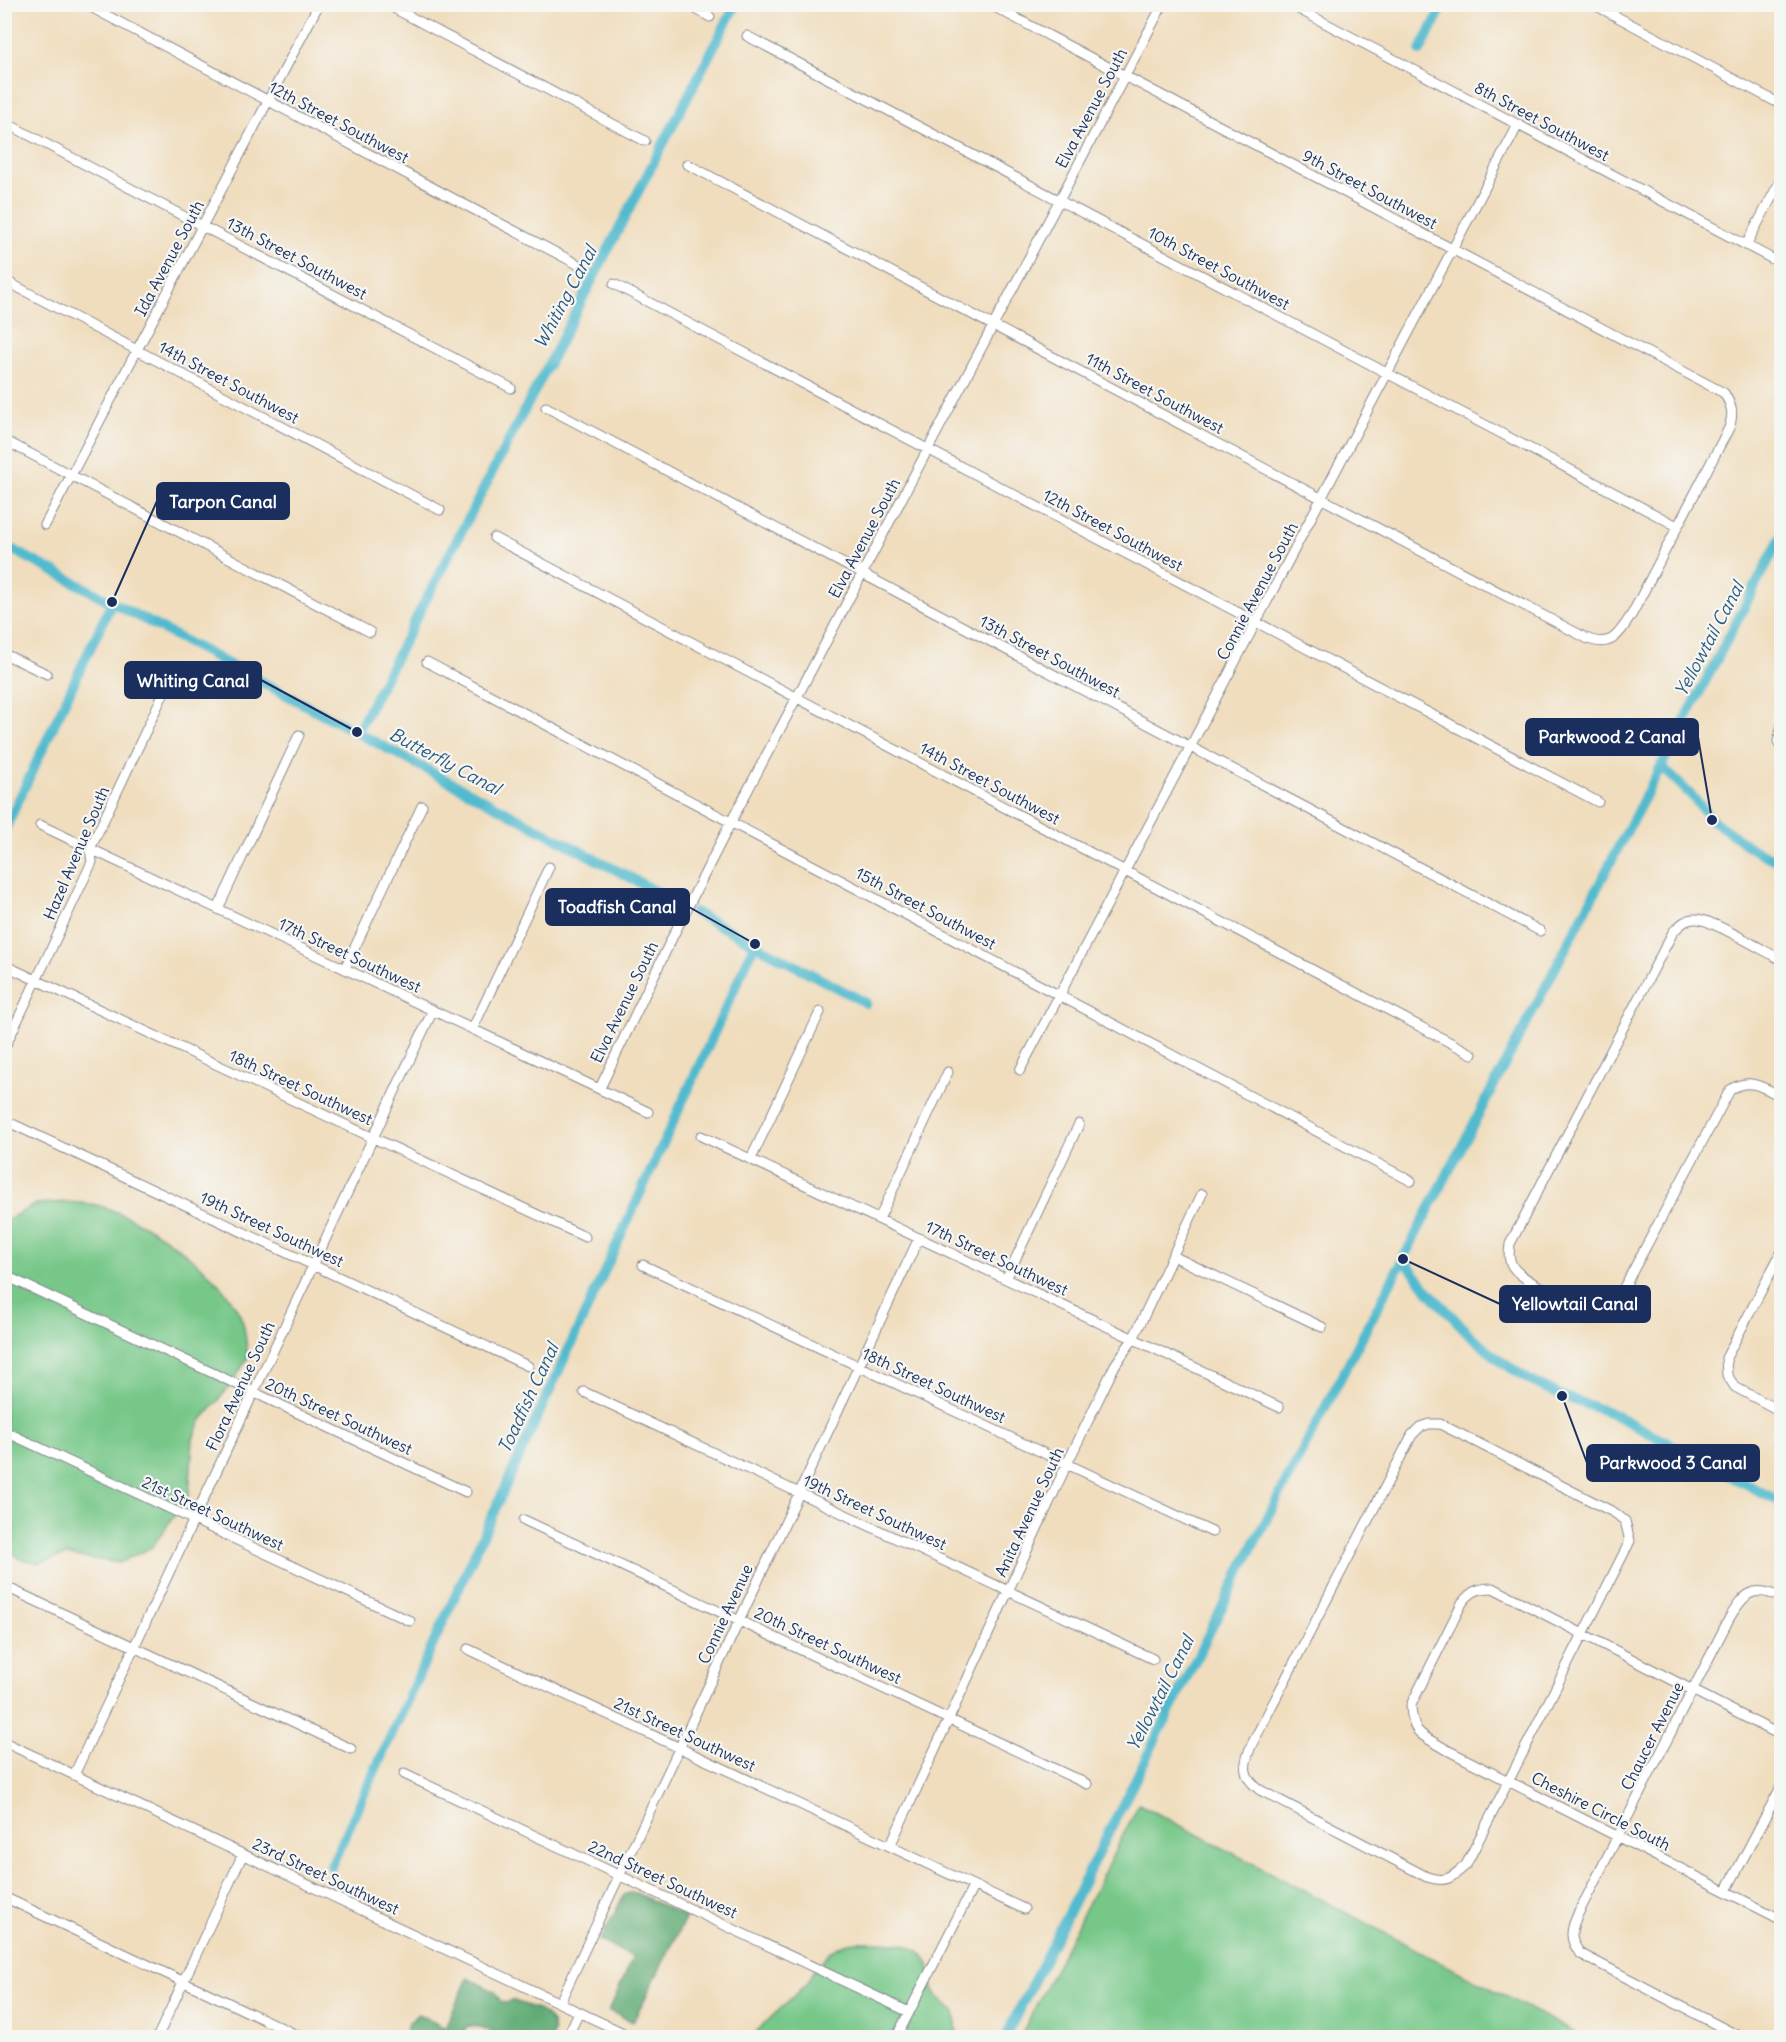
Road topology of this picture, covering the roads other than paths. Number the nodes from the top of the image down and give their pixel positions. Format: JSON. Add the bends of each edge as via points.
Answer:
{"nodes":[{"id":1,"x":85,"y":4,"type":"edge"},
{"id":2,"x":319,"y":4,"type":"edge"},
{"id":3,"x":386,"y":4,"type":"edge"},
{"id":4,"x":687,"y":4,"type":"edge"},
{"id":5,"x":989,"y":4,"type":"edge"},
{"id":6,"x":1163,"y":4,"type":"edge"},
{"id":7,"x":1289,"y":4,"type":"edge"},
{"id":8,"x":1593,"y":4,"type":"edge"},
{"id":9,"x":710,"y":17,"type":"dead end"},
{"id":10,"x":747,"y":36,"type":"dead end"},
{"id":11,"x":1125,"y":75,"type":"junction"},
{"id":12,"x":268,"y":102,"type":"junction"},
{"id":13,"x":1782,"y":105,"type":"edge"},
{"id":14,"x":4,"y":122,"type":"edge"},
{"id":15,"x":1518,"y":125,"type":"junction"},
{"id":16,"x":645,"y":141,"type":"dead end"},
{"id":17,"x":687,"y":164,"type":"dead end"},
{"id":18,"x":1782,"y":178,"type":"edge"},
{"id":19,"x":1059,"y":200,"type":"junction"},
{"id":20,"x":202,"y":226,"type":"junction"},
{"id":21,"x":1746,"y":244,"type":"junction"},
{"id":22,"x":1453,"y":249,"type":"junction"},
{"id":23,"x":1782,"y":264,"type":"edge"},
{"id":24,"x":579,"y":265,"type":"dead end"},
{"id":25,"x":4,"y":280,"type":"edge"},
{"id":26,"x":614,"y":284,"type":"dead end"},
{"id":27,"x":994,"y":324,"type":"junction"},
{"id":28,"x":137,"y":349,"type":"junction"},
{"id":29,"x":1387,"y":374,"type":"junction"},
{"id":30,"x":511,"y":388,"type":"dead end"},
{"id":31,"x":546,"y":407,"type":"dead end"},
{"id":32,"x":4,"y":440,"type":"edge"},
{"id":33,"x":928,"y":449,"type":"junction"},
{"id":34,"x":71,"y":474,"type":"junction"},
{"id":35,"x":1322,"y":498,"type":"junction"},
{"id":36,"x":440,"y":510,"type":"dead end"},
{"id":37,"x":45,"y":525,"type":"dead end"},
{"id":38,"x":1677,"y":526,"type":"junction"},
{"id":39,"x":494,"y":538,"type":"dead end"},
{"id":40,"x":863,"y":573,"type":"junction"},
{"id":41,"x":1257,"y":622,"type":"junction"},
{"id":42,"x":370,"y":632,"type":"dead end"},
{"id":43,"x":4,"y":654,"type":"edge"},
{"id":44,"x":427,"y":662,"type":"dead end"},
{"id":45,"x":175,"y":669,"type":"dead end"},
{"id":46,"x":47,"y":674,"type":"dead end"},
{"id":47,"x":796,"y":698,"type":"junction"},
{"id":48,"x":1782,"y":725,"type":"edge"},
{"id":49,"x":299,"y":735,"type":"dead end"},
{"id":50,"x":1191,"y":747,"type":"junction"},
{"id":51,"x":1782,"y":750,"type":"edge"},
{"id":52,"x":1598,"y":802,"type":"dead end"},
{"id":53,"x":422,"y":806,"type":"dead end"},
{"id":54,"x":731,"y":822,"type":"junction"},
{"id":55,"x":40,"y":825,"type":"dead end"},
{"id":56,"x":90,"y":849,"type":"junction"},
{"id":57,"x":549,"y":867,"type":"dead end"},
{"id":58,"x":1126,"y":872,"type":"junction"},
{"id":59,"x":218,"y":909,"type":"junction"},
{"id":60,"x":1540,"y":930,"type":"dead end"},
{"id":61,"x":1782,"y":960,"type":"edge"},
{"id":62,"x":4,"y":965,"type":"edge"},
{"id":63,"x":345,"y":969,"type":"junction"},
{"id":64,"x":37,"y":980,"type":"junction"},
{"id":65,"x":1060,"y":995,"type":"junction"},
{"id":66,"x":433,"y":1010,"type":"junction"},
{"id":67,"x":820,"y":1012,"type":"dead end"},
{"id":68,"x":473,"y":1028,"type":"junction"},
{"id":69,"x":4,"y":1049,"type":"edge"},
{"id":70,"x":1472,"y":1054,"type":"dead end"},
{"id":71,"x":1020,"y":1070,"type":"dead end"},
{"id":72,"x":948,"y":1072,"type":"dead end"},
{"id":73,"x":600,"y":1088,"type":"junction"},
{"id":74,"x":1782,"y":1097,"type":"edge"},
{"id":75,"x":648,"y":1112,"type":"dead end"},
{"id":76,"x":4,"y":1120,"type":"edge"},
{"id":77,"x":1079,"y":1124,"type":"dead end"},
{"id":78,"x":701,"y":1136,"type":"dead end"},
{"id":79,"x":373,"y":1138,"type":"junction"},
{"id":80,"x":752,"y":1159,"type":"junction"},
{"id":81,"x":1411,"y":1181,"type":"dead end"},
{"id":82,"x":1202,"y":1194,"type":"dead end"},
{"id":83,"x":879,"y":1219,"type":"junction"},
{"id":84,"x":585,"y":1237,"type":"dead end"},
{"id":85,"x":919,"y":1238,"type":"junction"},
{"id":86,"x":1782,"y":1251,"type":"edge"},
{"id":87,"x":1173,"y":1256,"type":"junction"},
{"id":88,"x":313,"y":1265,"type":"junction"},
{"id":89,"x":643,"y":1265,"type":"dead end"},
{"id":90,"x":4,"y":1275,"type":"edge"},
{"id":91,"x":1006,"y":1279,"type":"junction"},
{"id":92,"x":1322,"y":1327,"type":"dead end"},
{"id":93,"x":1134,"y":1339,"type":"junction"},
{"id":94,"x":528,"y":1366,"type":"dead end"},
{"id":95,"x":859,"y":1366,"type":"junction"},
{"id":96,"x":584,"y":1392,"type":"dead end"},
{"id":97,"x":253,"y":1393,"type":"junction"},
{"id":98,"x":1279,"y":1407,"type":"dead end"},
{"id":99,"x":1782,"y":1412,"type":"edge"},
{"id":100,"x":4,"y":1431,"type":"edge"},
{"id":101,"x":1068,"y":1464,"type":"junction"},
{"id":102,"x":466,"y":1492,"type":"dead end"},
{"id":103,"x":799,"y":1494,"type":"junction"},
{"id":104,"x":194,"y":1520,"type":"junction"},
{"id":105,"x":524,"y":1520,"type":"dead end"},
{"id":106,"x":1212,"y":1532,"type":"dead end"},
{"id":107,"x":4,"y":1586,"type":"edge"},
{"id":108,"x":1009,"y":1591,"type":"junction"},
{"id":109,"x":1782,"y":1598,"type":"edge"},
{"id":110,"x":739,"y":1620,"type":"junction"},
{"id":111,"x":410,"y":1621,"type":"dead end"},
{"id":112,"x":1583,"y":1635,"type":"junction"},
{"id":113,"x":134,"y":1647,"type":"junction"},
{"id":114,"x":468,"y":1648,"type":"dead end"},
{"id":115,"x":1153,"y":1659,"type":"dead end"},
{"id":116,"x":1692,"y":1690,"type":"junction"},
{"id":117,"x":948,"y":1718,"type":"junction"},
{"id":118,"x":1782,"y":1736,"type":"edge"},
{"id":119,"x":4,"y":1742,"type":"edge"},
{"id":120,"x":679,"y":1748,"type":"junction"},
{"id":121,"x":351,"y":1749,"type":"dead end"},
{"id":122,"x":74,"y":1774,"type":"junction"},
{"id":123,"x":404,"y":1774,"type":"dead end"},
{"id":124,"x":1509,"y":1781,"type":"junction"},
{"id":125,"x":1087,"y":1784,"type":"dead end"},
{"id":126,"x":1782,"y":1785,"type":"edge"},
{"id":127,"x":1617,"y":1836,"type":"junction"},
{"id":128,"x":890,"y":1846,"type":"junction"},
{"id":129,"x":243,"y":1854,"type":"junction"},
{"id":130,"x":619,"y":1875,"type":"junction"},
{"id":131,"x":973,"y":1887,"type":"junction"},
{"id":132,"x":1726,"y":1891,"type":"junction"},
{"id":133,"x":4,"y":1897,"type":"edge"},
{"id":134,"x":1024,"y":1910,"type":"dead end"},
{"id":135,"x":1782,"y":1920,"type":"edge"},
{"id":136,"x":184,"y":1981,"type":"junction"},
{"id":137,"x":560,"y":2002,"type":"junction"},
{"id":138,"x":579,"y":2012,"type":"junction"},
{"id":139,"x":909,"y":2012,"type":"junction"},
{"id":140,"x":157,"y":2037,"type":"edge"},
{"id":141,"x":303,"y":2037,"type":"edge"},
{"id":142,"x":567,"y":2037,"type":"edge"},
{"id":143,"x":634,"y":2037,"type":"edge"},
{"id":144,"x":896,"y":2037,"type":"edge"},
{"id":145,"x":1742,"y":2037,"type":"edge"}],
"edges":[{"from":1,"to":12,"type":"street","name":"12th Street Southwest"},
{"from":2,"to":12,"type":"street","name":"Ida Avenue South"},
{"from":3,"to":16,"type":"street"},
{"from":4,"to":9,"type":"street"},
{"from":5,"to":11,"type":"street","name":"9th Street Southwest"},
{"from":6,"to":11,"type":"street","name":"Elva Avenue South"},
{"from":7,"to":15,"type":"street","name":"8th Street Southwest"},
{"from":8,"to":13,"type":"street"},
{"from":10,"to":19,"type":"street","name":"10th Street Southwest"},
{"from":11,"to":19,"type":"street","name":"Elva Avenue South"},
{"from":11,"to":22,"type":"street","name":"9th Street Southwest"},
{"from":12,"to":20,"type":"street","name":"Ida Avenue South"},
{"from":12,"to":24,"type":"street","name":"12th Street Southwest"},
{"from":14,"to":20,"type":"street","name":"13th Street Southwest"},
{"from":15,"to":21,"type":"street","name":"8th Street Southwest"},
{"from":15,"to":22,"type":"street","name":"Connie Avenue South"},
{"from":17,"to":27,"type":"street","name":"11th Street Southwest"},
{"from":18,"to":21,"type":"street"},
{"from":19,"to":27,"type":"street","name":"Elva Avenue South"},
{"from":19,"to":29,"type":"street","name":"10th Street Southwest"},
{"from":20,"to":28,"type":"street","name":"Ida Avenue South"},
{"from":20,"to":30,"type":"street","name":"13th Street Southwest"},
{"from":21,"to":23,"type":"street","name":"8th Street Southwest"},
{"from":22,"to":29,"type":"street","name":"Connie Avenue South"},
{"from":22,"to":38,"type":"street","name":"9th Street Southwest","via":[[1724,393],[1732,406],[1733,418]]},
{"from":25,"to":28,"type":"street","name":"14th Street Southwest"},
{"from":26,"to":33,"type":"street","name":"12th Street Southwest"},
{"from":27,"to":33,"type":"street","name":"Elva Avenue South"},
{"from":27,"to":35,"type":"street","name":"11th Street Southwest"},
{"from":28,"to":34,"type":"street","name":"Ida Avenue South"},
{"from":28,"to":36,"type":"street","name":"14th Street Southwest"},
{"from":29,"to":35,"type":"street","name":"Connie Avenue South"},
{"from":29,"to":38,"type":"street","name":"10th Street Southwest"},
{"from":31,"to":40,"type":"street","name":"13th Street Southwest"},
{"from":32,"to":34,"type":"street"},
{"from":33,"to":40,"type":"street","name":"Elva Avenue South"},
{"from":33,"to":41,"type":"street","name":"12th Street Southwest"},
{"from":34,"to":37,"type":"street","name":"Ida Avenue South"},
{"from":34,"to":42,"type":"street"},
{"from":35,"to":38,"type":"street","name":"11th Street Southwest","via":[[1596,642],[1610,641],[1619,634]]},
{"from":35,"to":41,"type":"street","name":"Connie Avenue South"},
{"from":39,"to":47,"type":"street","name":"14th Street Southwest"},
{"from":40,"to":47,"type":"street","name":"Elva Avenue South"},
{"from":40,"to":50,"type":"street","name":"13th Street Southwest"},
{"from":41,"to":50,"type":"street","name":"Connie Avenue South"},
{"from":41,"to":52,"type":"street","name":"12th Street Southwest"},
{"from":43,"to":46,"type":"street"},
{"from":44,"to":54,"type":"street","name":"15th Street Southwest"},
{"from":45,"to":56,"type":"street","name":"Hazel Avenue South"},
{"from":47,"to":54,"type":"street","name":"Elva Avenue South"},
{"from":47,"to":58,"type":"street","name":"14th Street Southwest"},
{"from":48,"to":51,"type":"street","via":[[1778,741]]},
{"from":49,"to":59,"type":"street"},
{"from":50,"to":58,"type":"street","name":"Connie Avenue South"},
{"from":50,"to":60,"type":"street","name":"13th Street Southwest"},
{"from":53,"to":63,"type":"street"},
{"from":54,"to":65,"type":"street","name":"15th Street Southwest"},
{"from":54,"to":73,"type":"street","name":"Elva Avenue South"},
{"from":55,"to":56,"type":"street","name":"17th Street Southwest"},
{"from":56,"to":59,"type":"street","name":"17th Street Southwest"},
{"from":56,"to":64,"type":"street","name":"Hazel Avenue South","via":[[92,862]]},
{"from":57,"to":68,"type":"street"},
{"from":58,"to":65,"type":"street","name":"Connie Avenue South"},
{"from":58,"to":70,"type":"street","name":"14th Street Southwest"},
{"from":59,"to":63,"type":"street","name":"17th Street Southwest"},
{"from":61,"to":74,"type":"street","via":[[1710,922],[1683,922],[1673,932],[1510,1244],[1512,1266],[1520,1275],[1583,1309],[1604,1310],[1614,1306],[1730,1090],[1738,1084],[1755,1084]]},
{"from":62,"to":64,"type":"street","name":"18th Street Southwest"},
{"from":63,"to":66,"type":"street","name":"17th Street Southwest"},
{"from":64,"to":69,"type":"street","name":"Hazel Avenue South"},
{"from":64,"to":79,"type":"street","name":"18th Street Southwest"},
{"from":65,"to":71,"type":"street","name":"Connie Avenue South"},
{"from":65,"to":81,"type":"street","name":"15th Street Southwest"},
{"from":66,"to":68,"type":"street","name":"17th Street Southwest"},
{"from":66,"to":79,"type":"street","name":"Flora Avenue South"},
{"from":67,"to":80,"type":"street"},
{"from":68,"to":73,"type":"street","name":"17th Street Southwest"},
{"from":72,"to":83,"type":"street"},
{"from":73,"to":75,"type":"street","name":"17th Street Southwest"},
{"from":76,"to":88,"type":"street","name":"19th Street Southwest"},
{"from":77,"to":91,"type":"street"},
{"from":78,"to":80,"type":"street","name":"17th Street Southwest"},
{"from":79,"to":84,"type":"street","name":"18th Street Southwest"},
{"from":79,"to":88,"type":"street","name":"Flora Avenue South"},
{"from":80,"to":83,"type":"street","name":"17th Street Southwest"},
{"from":82,"to":87,"type":"street","name":"Anita Avenue South"},
{"from":83,"to":85,"type":"street","name":"17th Street Southwest"},
{"from":85,"to":91,"type":"street","name":"17th Street Southwest"},
{"from":85,"to":95,"type":"street","name":"Connie Avenue"},
{"from":86,"to":99,"type":"street","via":[[1726,1358],[1727,1375],[1735,1387]]},
{"from":87,"to":92,"type":"street"},
{"from":87,"to":93,"type":"street","name":"Anita Avenue South"},
{"from":88,"to":94,"type":"street","name":"19th Street Southwest"},
{"from":88,"to":97,"type":"street","name":"Flora Avenue South"},
{"from":89,"to":95,"type":"street","name":"18th Street Southwest"},
{"from":90,"to":97,"type":"street","name":"20th Street Southwest"},
{"from":91,"to":93,"type":"street","name":"17th Street Southwest"},
{"from":93,"to":98,"type":"street","name":"17th Street Southwest"},
{"from":93,"to":101,"type":"street","name":"Anita Avenue South","via":[[1115,1365]]},
{"from":95,"to":101,"type":"street","name":"18th Street Southwest"},
{"from":95,"to":103,"type":"street","name":"Connie Avenue"},
{"from":96,"to":103,"type":"street","name":"19th Street Southwest"},
{"from":97,"to":102,"type":"street","name":"20th Street Southwest"},
{"from":97,"to":104,"type":"street","name":"Flora Avenue South"},
{"from":100,"to":104,"type":"street","name":"21st Street Southwest"},
{"from":101,"to":106,"type":"street","name":"18th Street Southwest"},
{"from":101,"to":108,"type":"street","name":"Anita Avenue South"},
{"from":103,"to":108,"type":"street","name":"19th Street Southwest"},
{"from":103,"to":110,"type":"street","name":"Connie Avenue"},
{"from":104,"to":111,"type":"street","name":"21st Street Southwest"},
{"from":104,"to":113,"type":"street","name":"Flora Avenue South"},
{"from":105,"to":110,"type":"street","name":"20th Street Southwest"},
{"from":107,"to":113,"type":"street"},
{"from":108,"to":115,"type":"street","name":"19th Street Southwest"},
{"from":108,"to":117,"type":"street","name":"Anita Avenue South"},
{"from":109,"to":116,"type":"street","name":"Chaucer Avenue","via":[[1767,1592],[1752,1592],[1742,1598]]},
{"from":110,"to":117,"type":"street","name":"20th Street Southwest"},
{"from":110,"to":120,"type":"street","name":"Connie Avenue"},
{"from":112,"to":116,"type":"street"},
{"from":112,"to":124,"type":"street"},
{"from":112,"to":124,"type":"street","name":"Cheshire Circle South","via":[[1493,1588],[1479,1588],[1462,1603],[1428,1668],[1411,1705],[1411,1722],[1416,1731]]},
{"from":112,"to":124,"type":"street","via":[[1630,1541],[1625,1521],[1440,1424],[1420,1427],[1412,1435],[1257,1736],[1245,1769],[1250,1783],[1260,1790],[1439,1881],[1450,1878],[1466,1865]]},
{"from":113,"to":121,"type":"street"},
{"from":113,"to":122,"type":"street","name":"Flora Avenue South"},
{"from":114,"to":120,"type":"street","name":"21st Street Southwest"},
{"from":116,"to":118,"type":"street"},
{"from":116,"to":127,"type":"street","name":"Chaucer Avenue"},
{"from":117,"to":125,"type":"street","name":"20th Street Southwest"},
{"from":117,"to":128,"type":"street","name":"Anita Avenue South"},
{"from":119,"to":122,"type":"street","name":"23rd Street Southwest"},
{"from":120,"to":128,"type":"street","name":"21st Street Southwest"},
{"from":120,"to":130,"type":"street","name":"Connie Avenue"},
{"from":122,"to":129,"type":"street","name":"23rd Street Southwest"},
{"from":123,"to":130,"type":"street","name":"22nd Street Southwest"},
{"from":124,"to":127,"type":"street","name":"Cheshire Circle South"},
{"from":126,"to":132,"type":"street"},
{"from":127,"to":132,"type":"street","name":"Cheshire Circle South"},
{"from":127,"to":145,"type":"street","name":"Chaucer Avenue","via":[[1573,1925],[1575,1947],[1581,1954]]},
{"from":128,"to":131,"type":"street","name":"21st Street Southwest"},
{"from":129,"to":136,"type":"street"},
{"from":129,"to":137,"type":"street","name":"23rd Street Southwest"},
{"from":130,"to":137,"type":"street","name":"Connie Avenue"},
{"from":130,"to":139,"type":"street","name":"22nd Street Southwest"},
{"from":131,"to":134,"type":"street"},
{"from":131,"to":139,"type":"street"},
{"from":132,"to":135,"type":"street","name":"Cheshire Circle South"},
{"from":133,"to":136,"type":"street"},
{"from":136,"to":140,"type":"street"},
{"from":136,"to":141,"type":"street"},
{"from":137,"to":138,"type":"street","name":"23rd Street Southwest"},
{"from":138,"to":142,"type":"street"},
{"from":138,"to":143,"type":"street","name":"23rd Street Southwest"},
{"from":139,"to":144,"type":"street"}]}
